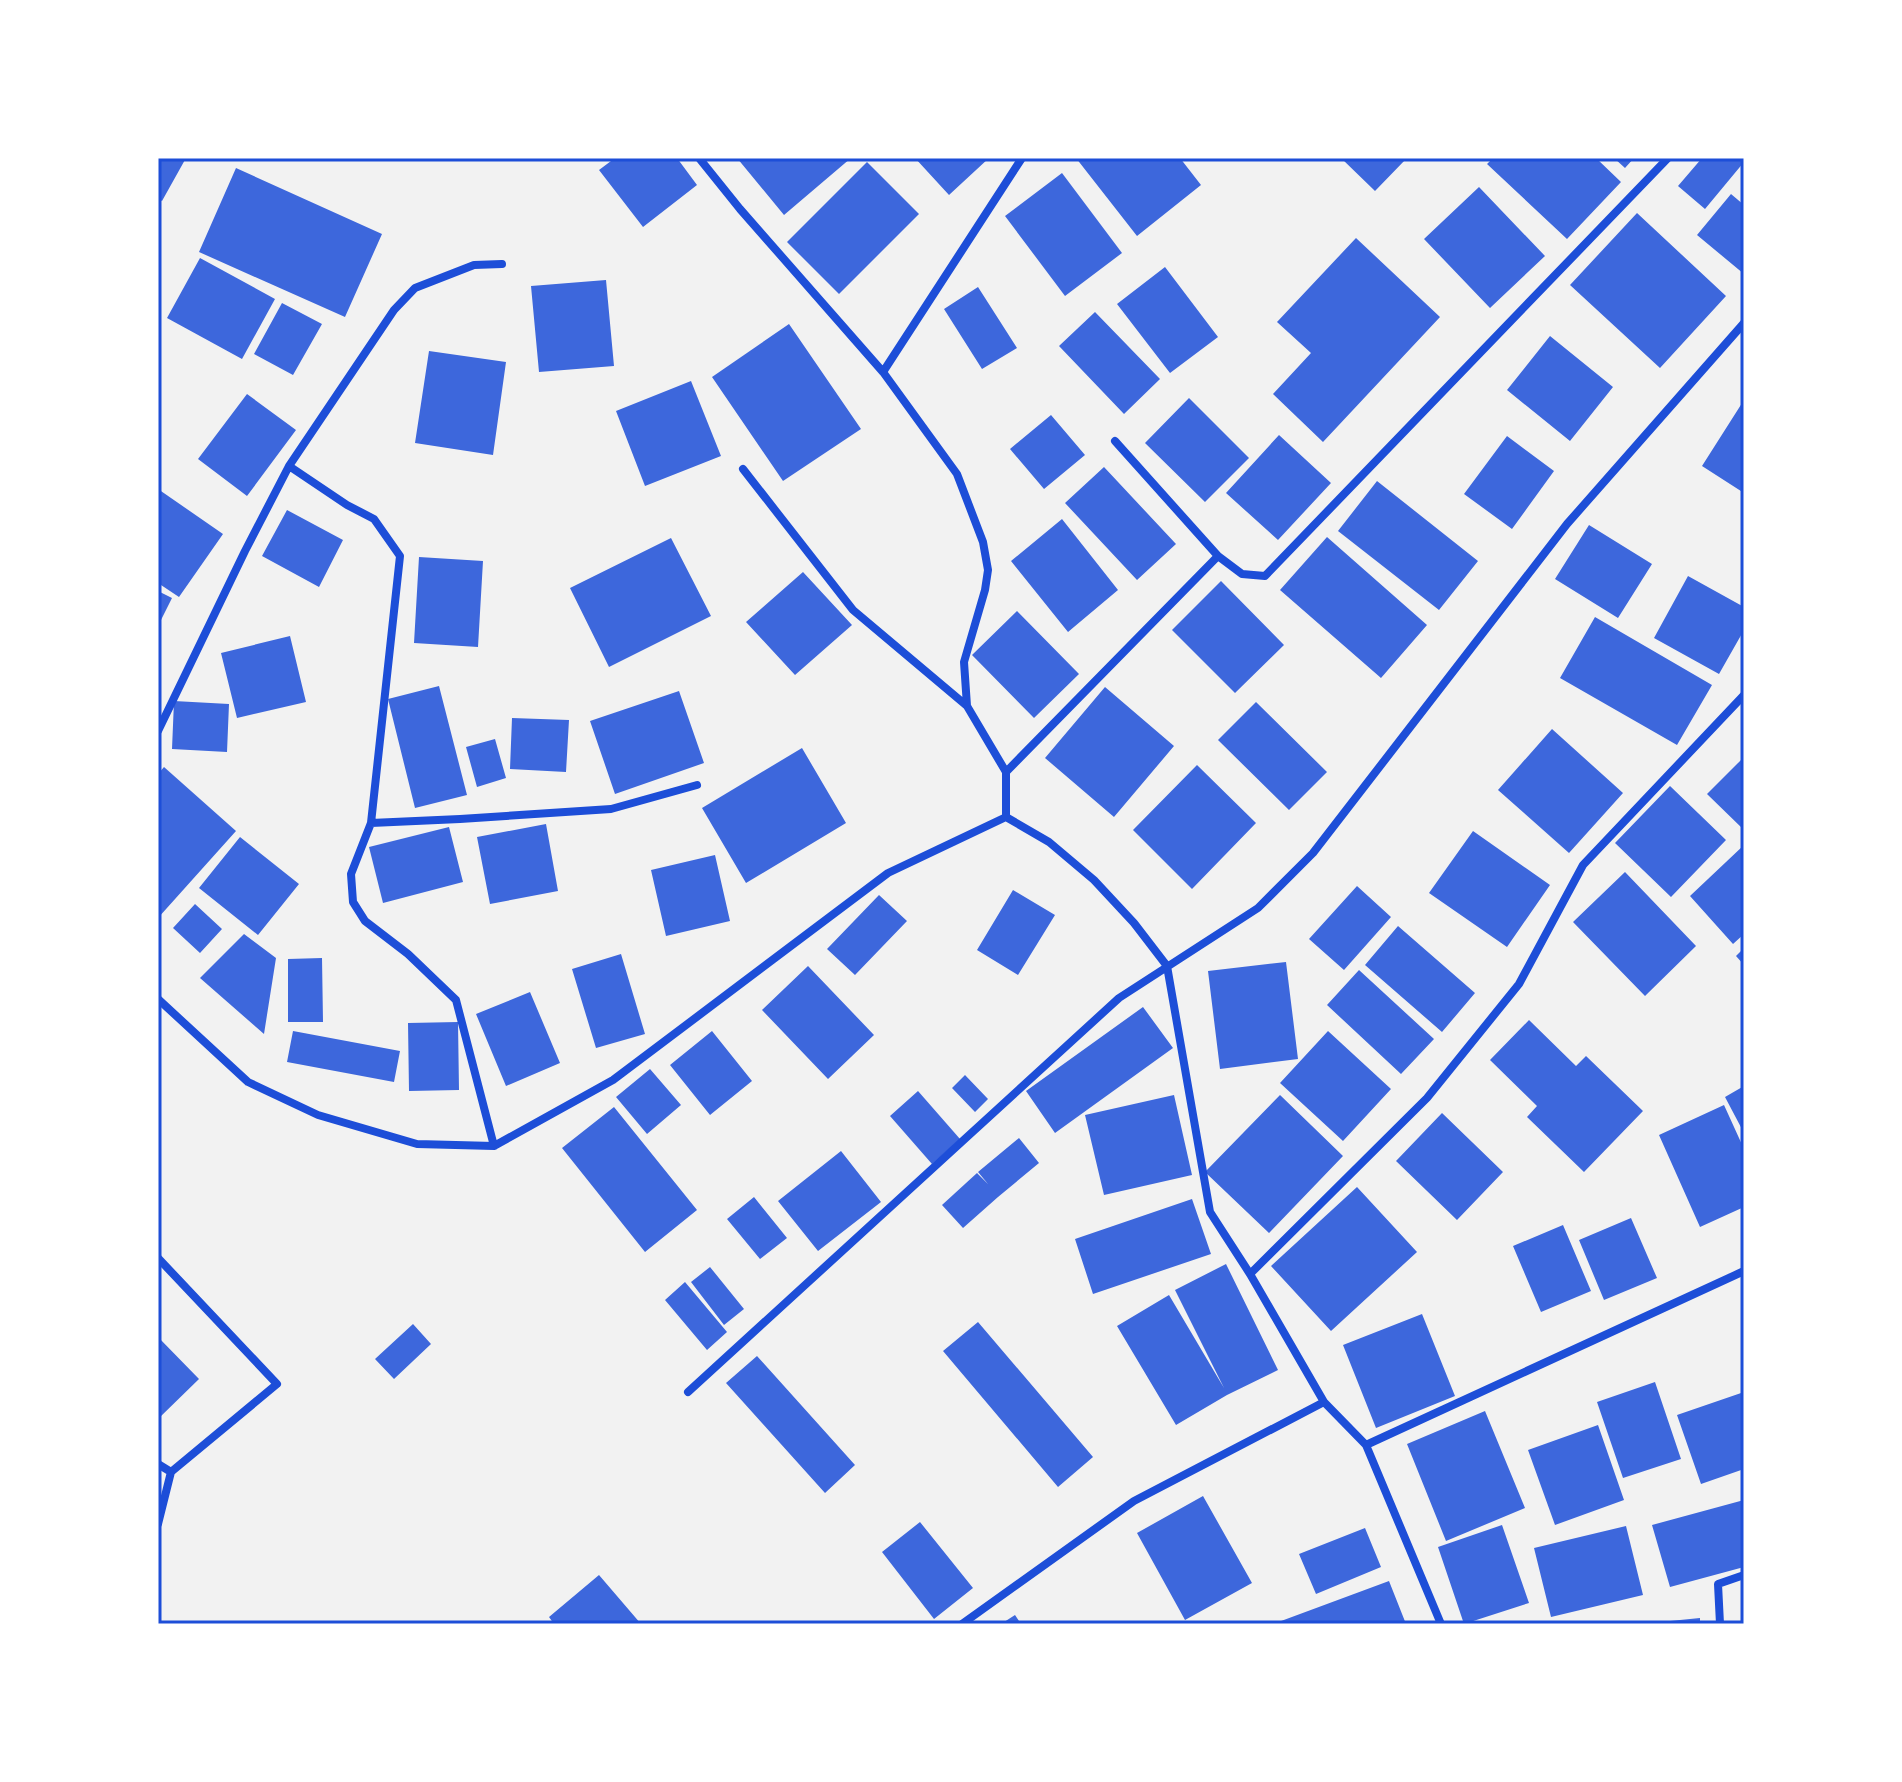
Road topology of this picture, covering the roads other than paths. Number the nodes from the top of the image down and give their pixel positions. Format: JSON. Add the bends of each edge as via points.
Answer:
{"nodes":[{"id":1,"x":699,"y":158,"type":"edge"},
{"id":2,"x":1022,"y":158,"type":"edge"},
{"id":3,"x":1668,"y":158,"type":"edge"},
{"id":4,"x":502,"y":264,"type":"dead end"},
{"id":5,"x":1744,"y":323,"type":"edge"},
{"id":6,"x":883,"y":372,"type":"junction"},
{"id":7,"x":1115,"y":441,"type":"dead end"},
{"id":8,"x":289,"y":466,"type":"junction"},
{"id":9,"x":743,"y":469,"type":"dead end"},
{"id":10,"x":1218,"y":556,"type":"junction"},
{"id":11,"x":1744,"y":695,"type":"edge"},
{"id":12,"x":967,"y":706,"type":"junction"},
{"id":13,"x":158,"y":731,"type":"edge"},
{"id":14,"x":1006,"y":772,"type":"junction"},
{"id":15,"x":697,"y":785,"type":"dead end"},
{"id":16,"x":1006,"y":817,"type":"junction"},
{"id":17,"x":371,"y":823,"type":"junction"},
{"id":18,"x":1167,"y":966,"type":"junction"},
{"id":19,"x":158,"y":999,"type":"edge"},
{"id":20,"x":494,"y":1146,"type":"junction"},
{"id":21,"x":158,"y":1258,"type":"edge"},
{"id":22,"x":1744,"y":1271,"type":"edge"},
{"id":23,"x":1250,"y":1274,"type":"junction"},
{"id":24,"x":688,"y":1392,"type":"dead end"},
{"id":25,"x":1324,"y":1402,"type":"junction"},
{"id":26,"x":1366,"y":1445,"type":"junction"},
{"id":27,"x":158,"y":1464,"type":"edge"},
{"id":28,"x":171,"y":1472,"type":"junction"},
{"id":29,"x":158,"y":1524,"type":"edge"},
{"id":30,"x":1744,"y":1575,"type":"edge"},
{"id":31,"x":962,"y":1624,"type":"edge"},
{"id":32,"x":1441,"y":1624,"type":"edge"},
{"id":33,"x":1720,"y":1624,"type":"edge"}],
"edges":[{"from":1,"to":6,"type":"street"},
{"from":2,"to":6,"type":"street"},
{"from":3,"to":10,"type":"street","via":[[1265,576],[1242,574]]},
{"from":4,"to":8,"type":"street","via":[[474,265],[415,288],[394,310]]},
{"from":5,"to":18,"type":"street","via":[[1567,524],[1313,853],[1258,908]]},
{"from":6,"to":12,"type":"street","via":[[957,474],[983,542],[988,570],[964,662]]},
{"from":7,"to":10,"type":"street"},
{"from":8,"to":13,"type":"street"},
{"from":8,"to":17,"type":"street","via":[[374,519],[400,556]]},
{"from":9,"to":12,"type":"street","via":[[853,610]]},
{"from":10,"to":14,"type":"street"},
{"from":11,"to":23,"type":"street","via":[[1583,865],[1519,984],[1427,1098]]},
{"from":12,"to":14,"type":"street"},
{"from":14,"to":16,"type":"street"},
{"from":15,"to":17,"type":"street","via":[[611,809]]},
{"from":16,"to":18,"type":"street","via":[[1049,842],[1094,880]]},
{"from":16,"to":20,"type":"street","via":[[888,873],[613,1080]]},
{"from":17,"to":20,"type":"street","via":[[351,874],[353,902],[365,921],[456,1000]]},
{"from":18,"to":23,"type":"street","via":[[1210,1212]]},
{"from":18,"to":24,"type":"street","via":[[1119,998]]},
{"from":19,"to":20,"type":"street","via":[[248,1082],[318,1115],[417,1144]]},
{"from":21,"to":28,"type":"street","via":[[277,1384]]},
{"from":22,"to":26,"type":"street"},
{"from":23,"to":25,"type":"street"},
{"from":25,"to":26,"type":"street"},
{"from":25,"to":31,"type":"street","via":[[1134,1501]]},
{"from":26,"to":32,"type":"street"},
{"from":27,"to":28,"type":"street"},
{"from":28,"to":29,"type":"street"},
{"from":30,"to":33,"type":"street","via":[[1718,1584]]}]}
